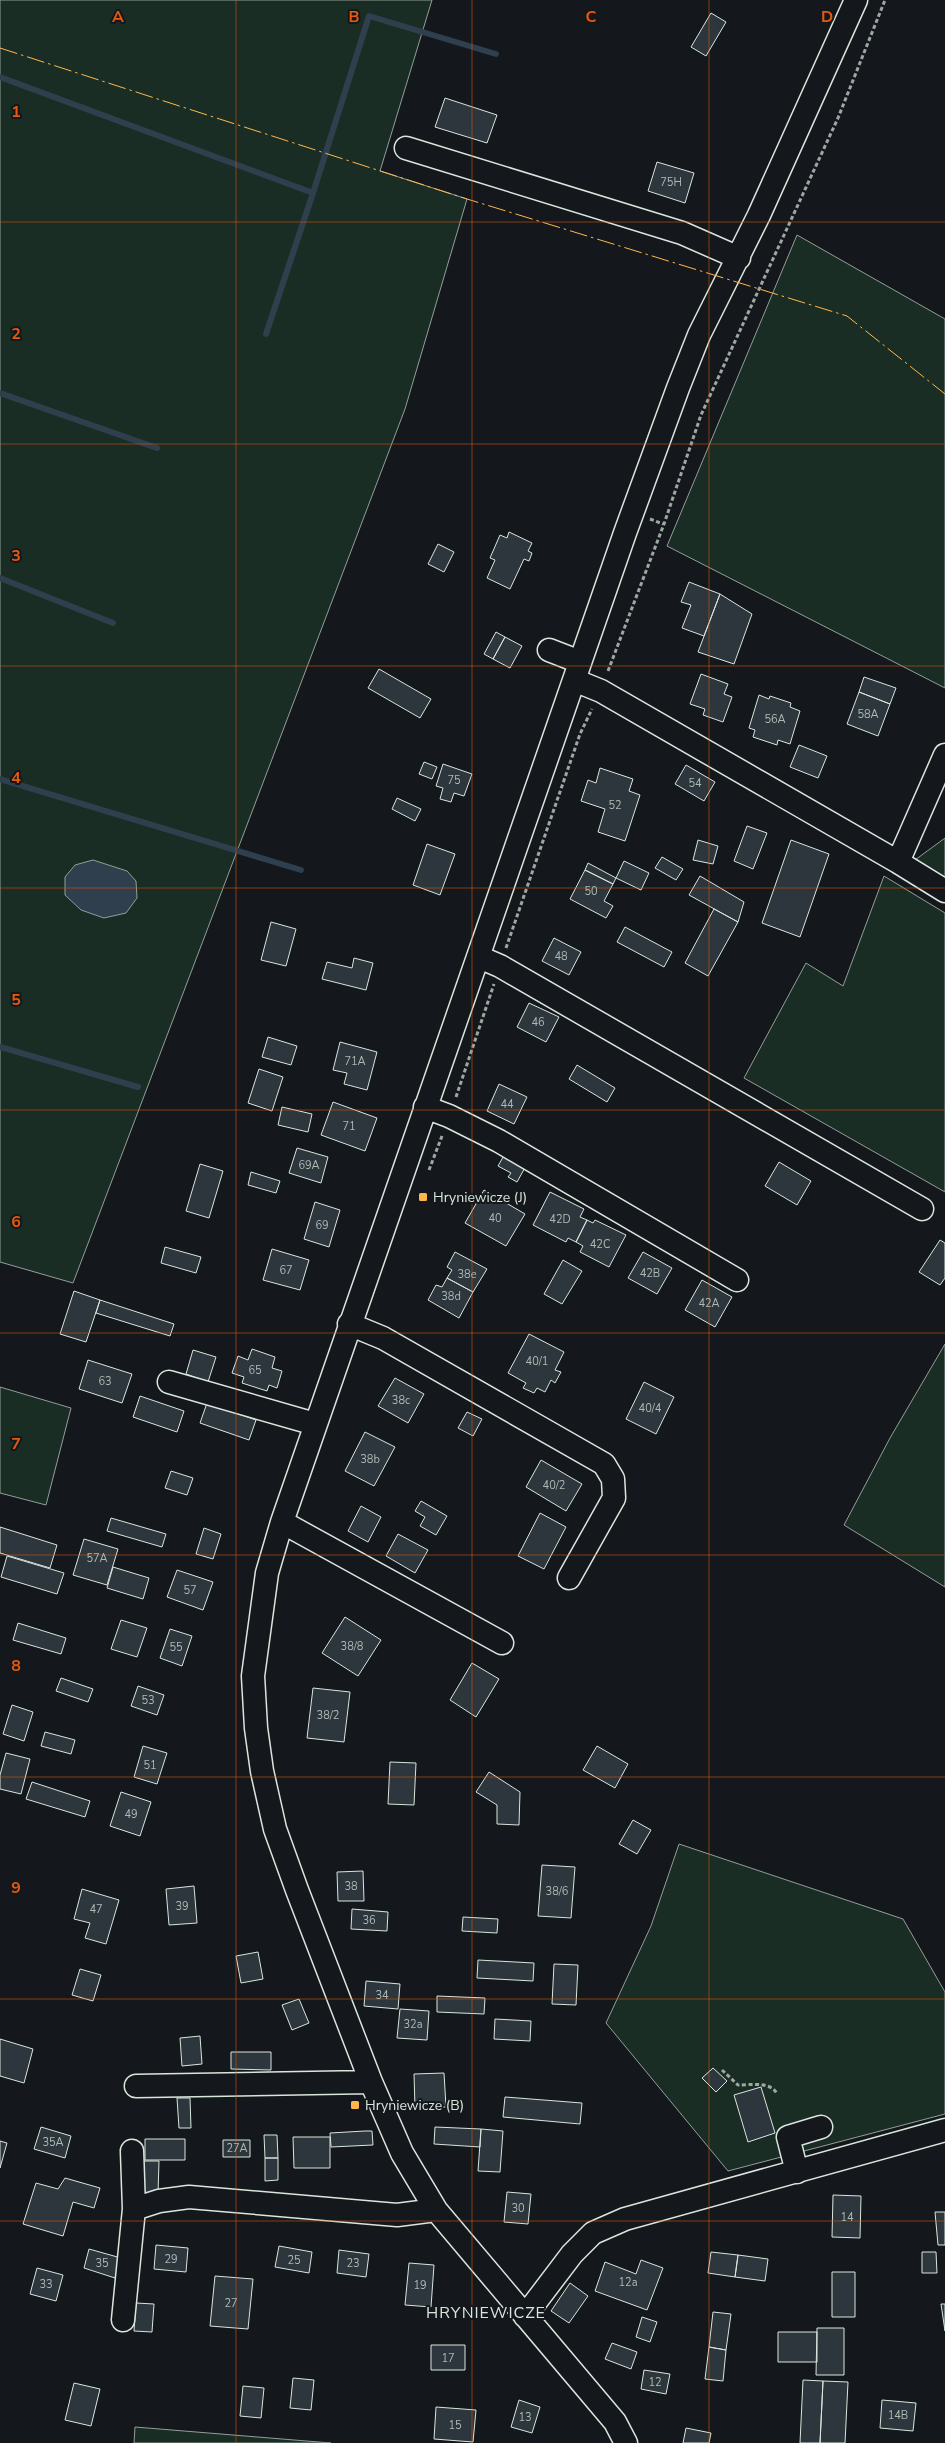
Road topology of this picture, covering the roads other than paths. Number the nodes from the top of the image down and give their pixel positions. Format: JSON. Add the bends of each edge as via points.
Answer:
{"nodes":[{"id":1,"x":856,"y":0,"type":"edge"},
{"id":2,"x":406,"y":148,"type":"dead end"},
{"id":3,"x":739,"y":258,"type":"junction"},
{"id":4,"x":549,"y":650,"type":"dead end"},
{"id":5,"x":577,"y":671,"type":"junction"},
{"id":6,"x":945,"y":756,"type":"edge"},
{"id":7,"x":898,"y":862,"type":"junction"},
{"id":8,"x":945,"y":891,"type":"edge"},
{"id":9,"x":479,"y":957,"type":"junction"},
{"id":10,"x":425,"y":1107,"type":"junction"},
{"id":11,"x":922,"y":1209,"type":"dead end"},
{"id":12,"x":737,"y":1280,"type":"dead end"},
{"id":13,"x":349,"y":1324,"type":"junction"},
{"id":14,"x":169,"y":1382,"type":"dead end"},
{"id":15,"x":315,"y":1424,"type":"junction"},
{"id":16,"x":282,"y":1522,"type":"junction"},
{"id":17,"x":569,"y":1578,"type":"dead end"},
{"id":18,"x":502,"y":1643,"type":"dead end"},
{"id":19,"x":371,"y":2082,"type":"junction"},
{"id":20,"x":136,"y":2086,"type":"dead end"},
{"id":21,"x":821,"y":2127,"type":"dead end"},
{"id":22,"x":945,"y":2130,"type":"edge"},
{"id":23,"x":132,"y":2151,"type":"dead end"},
{"id":24,"x":796,"y":2172,"type":"junction"},
{"id":25,"x":134,"y":2209,"type":"junction"},
{"id":26,"x":436,"y":2210,"type":"junction"},
{"id":27,"x":525,"y":2316,"type":"junction"},
{"id":28,"x":123,"y":2320,"type":"dead end"},
{"id":29,"x":626,"y":2443,"type":"edge"}],
"edges":[{"from":1,"to":3,"type":"street"},
{"from":2,"to":3,"type":"street","via":[[682,233]]},
{"from":3,"to":5,"type":"street","via":[[690,356]]},
{"from":4,"to":5,"type":"street"},
{"from":5,"to":7,"type":"street","via":[[601,692]]},
{"from":5,"to":9,"type":"street"},
{"from":6,"to":7,"type":"street"},
{"from":7,"to":8,"type":"street"},
{"from":9,"to":10,"type":"street"},
{"from":9,"to":11,"type":"street","via":[[500,966]]},
{"from":10,"to":12,"type":"street","via":[[499,1141]]},
{"from":10,"to":13,"type":"street"},
{"from":13,"to":15,"type":"street"},
{"from":13,"to":17,"type":"street","via":[[382,1338],[604,1464],[613,1479],[614,1498]]},
{"from":14,"to":15,"type":"street"},
{"from":15,"to":16,"type":"street"},
{"from":16,"to":18,"type":"street"},
{"from":16,"to":19,"type":"street","via":[[267,1573],[253,1676],[262,1771],[275,1829]]},
{"from":19,"to":20,"type":"street"},
{"from":19,"to":26,"type":"street","via":[[402,2153]]},
{"from":21,"to":24,"type":"street","via":[[788,2137]]},
{"from":22,"to":24,"type":"street"},
{"from":23,"to":25,"type":"street"},
{"from":24,"to":27,"type":"street","via":[[625,2220],[593,2233],[572,2254]]},
{"from":25,"to":26,"type":"street","via":[[159,2201],[189,2198],[397,2215]]},
{"from":25,"to":28,"type":"street"},
{"from":26,"to":27,"type":"street","via":[[498,2299]]},
{"from":27,"to":29,"type":"street","via":[[540,2349],[615,2422]]}]}
